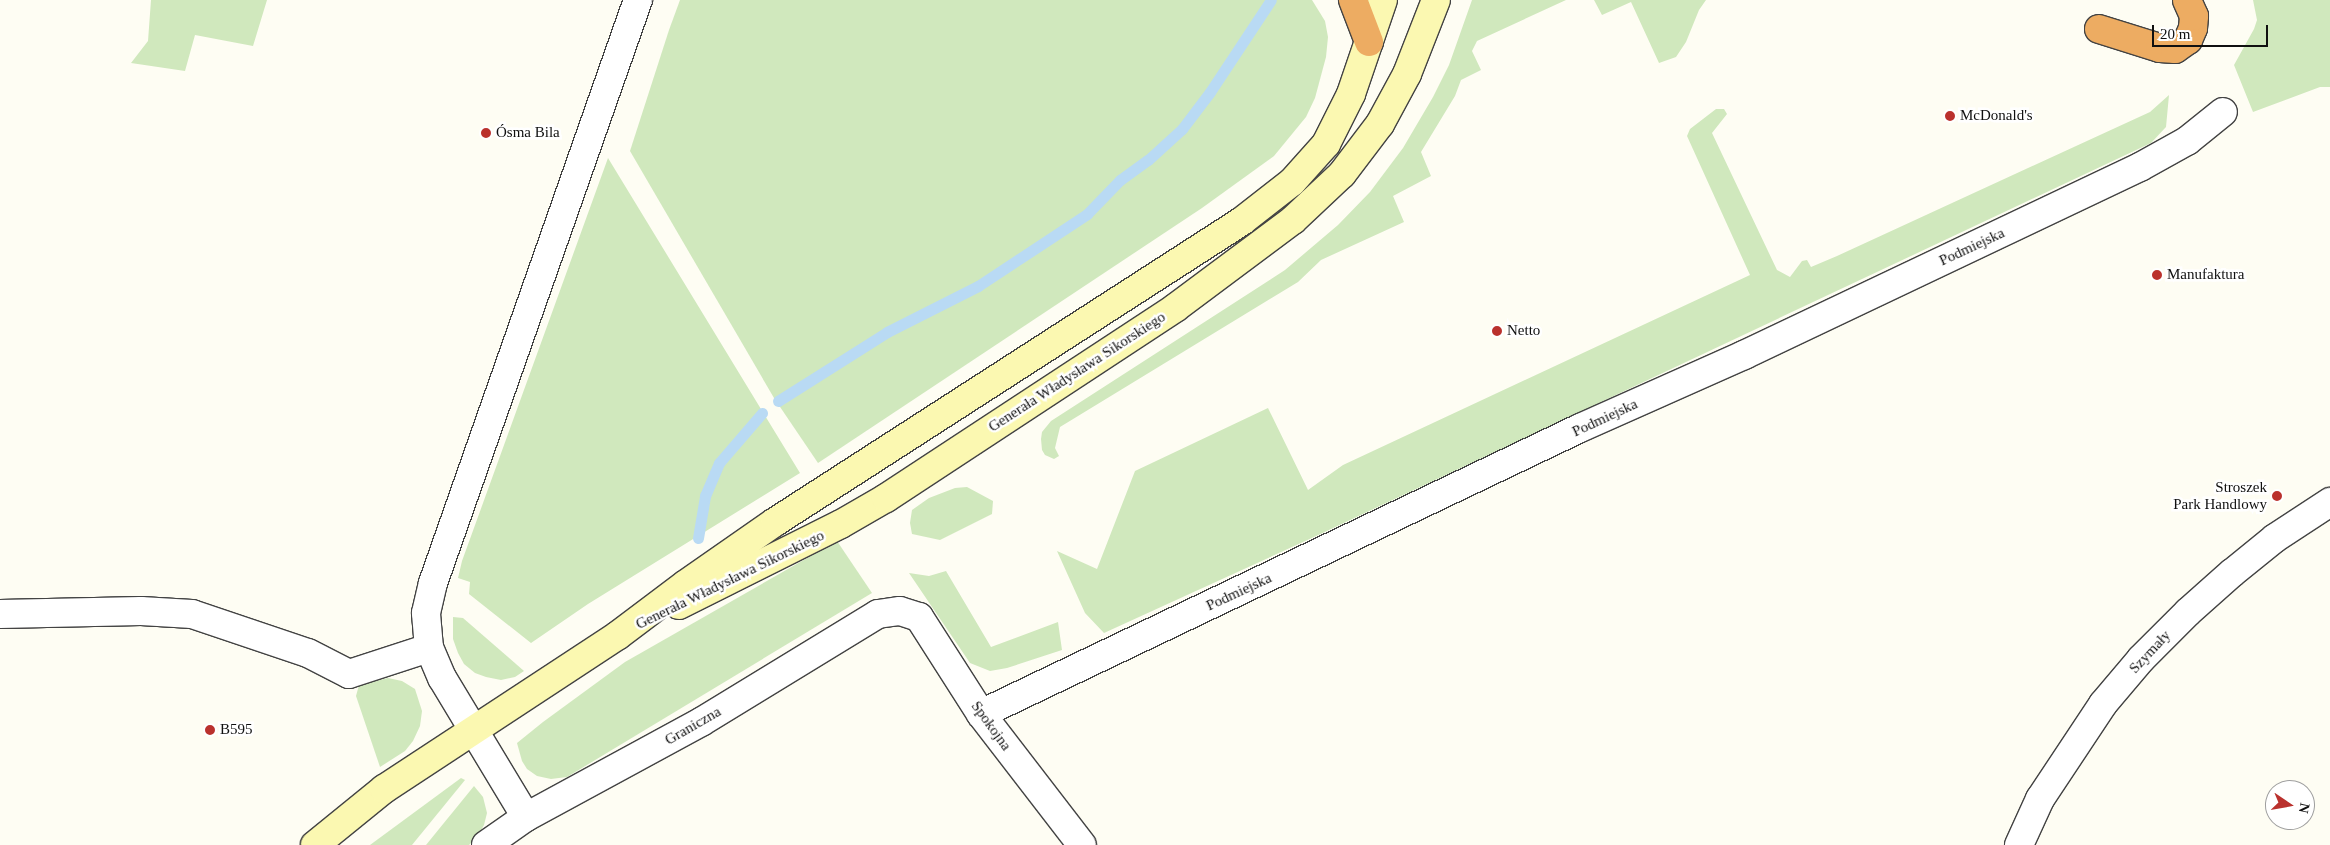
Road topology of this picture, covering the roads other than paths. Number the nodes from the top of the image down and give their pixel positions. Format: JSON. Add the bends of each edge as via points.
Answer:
{"nodes":[{"id":1,"x":638,"y":0,"type":"edge"},
{"id":2,"x":1353,"y":0,"type":"edge"},
{"id":3,"x":1383,"y":0,"type":"edge"},
{"id":4,"x":1436,"y":0,"type":"edge"},
{"id":5,"x":2187,"y":0,"type":"edge"},
{"id":6,"x":2099,"y":29,"type":"dead end"},
{"id":7,"x":1369,"y":42,"type":"junction"},
{"id":8,"x":2223,"y":112,"type":"dead end"},
{"id":9,"x":2330,"y":502,"type":"edge"},
{"id":10,"x":900,"y":611,"type":"joint"},
{"id":11,"x":0,"y":614,"type":"edge"},
{"id":12,"x":617,"y":636,"type":"junction"},
{"id":13,"x":429,"y":648,"type":"junction"},
{"id":14,"x":981,"y":714,"type":"junction"},
{"id":15,"x":473,"y":730,"type":"junction"},
{"id":16,"x":526,"y":817,"type":"junction"},
{"id":17,"x":315,"y":845,"type":"edge"},
{"id":18,"x":486,"y":845,"type":"edge"},
{"id":19,"x":1082,"y":845,"type":"edge"},
{"id":20,"x":2018,"y":845,"type":"edge"}],
"edges":[{"from":1,"to":13,"type":"street","via":[[433,582],[426,613]]},
{"from":2,"to":7,"type":"highway"},
{"from":3,"to":7,"type":"street","name":"Generała Władysława Sikorskiego"},
{"from":4,"to":12,"type":"street","name":"Generała Władysława Sikorskiego","via":[[1407,74],[1380,124],[1342,174],[1285,226],[1175,308],[886,498],[788,552]]},
{"from":5,"to":6,"type":"highway","via":[[2194,16],[2193,28],[2188,40],[2175,49],[2160,48]]},
{"from":7,"to":12,"type":"street","name":"Generała Władysława Sikorskiego","via":[[1351,94],[1326,144],[1292,182],[1242,221],[776,522]]},
{"from":8,"to":14,"type":"street","name":"Podmiejska","via":[[2187,141],[2140,167],[1744,355],[1580,428]]},
{"from":9,"to":20,"type":"street","name":"Szymały","via":[[2275,538],[2232,573],[2141,659],[2103,704],[2045,791]]},
{"from":10,"to":14,"type":"street","name":"Spokojna","via":[[919,617]]},
{"from":10,"to":16,"type":"street","name":"Graniczna","via":[[878,614],[701,722]]},
{"from":11,"to":13,"type":"street","via":[[141,611],[192,614],[308,653],[349,674]]},
{"from":12,"to":15,"type":"street","name":"Generała Władysława Sikorskiego"},
{"from":13,"to":15,"type":"street","via":[[442,678]]},
{"from":14,"to":19,"type":"street","name":"Spokojna"},
{"from":15,"to":16,"type":"street"},
{"from":15,"to":17,"type":"street","name":"Generała Władysława Sikorskiego","via":[[384,789]]},
{"from":16,"to":18,"type":"street","name":"Graniczna"}]}
